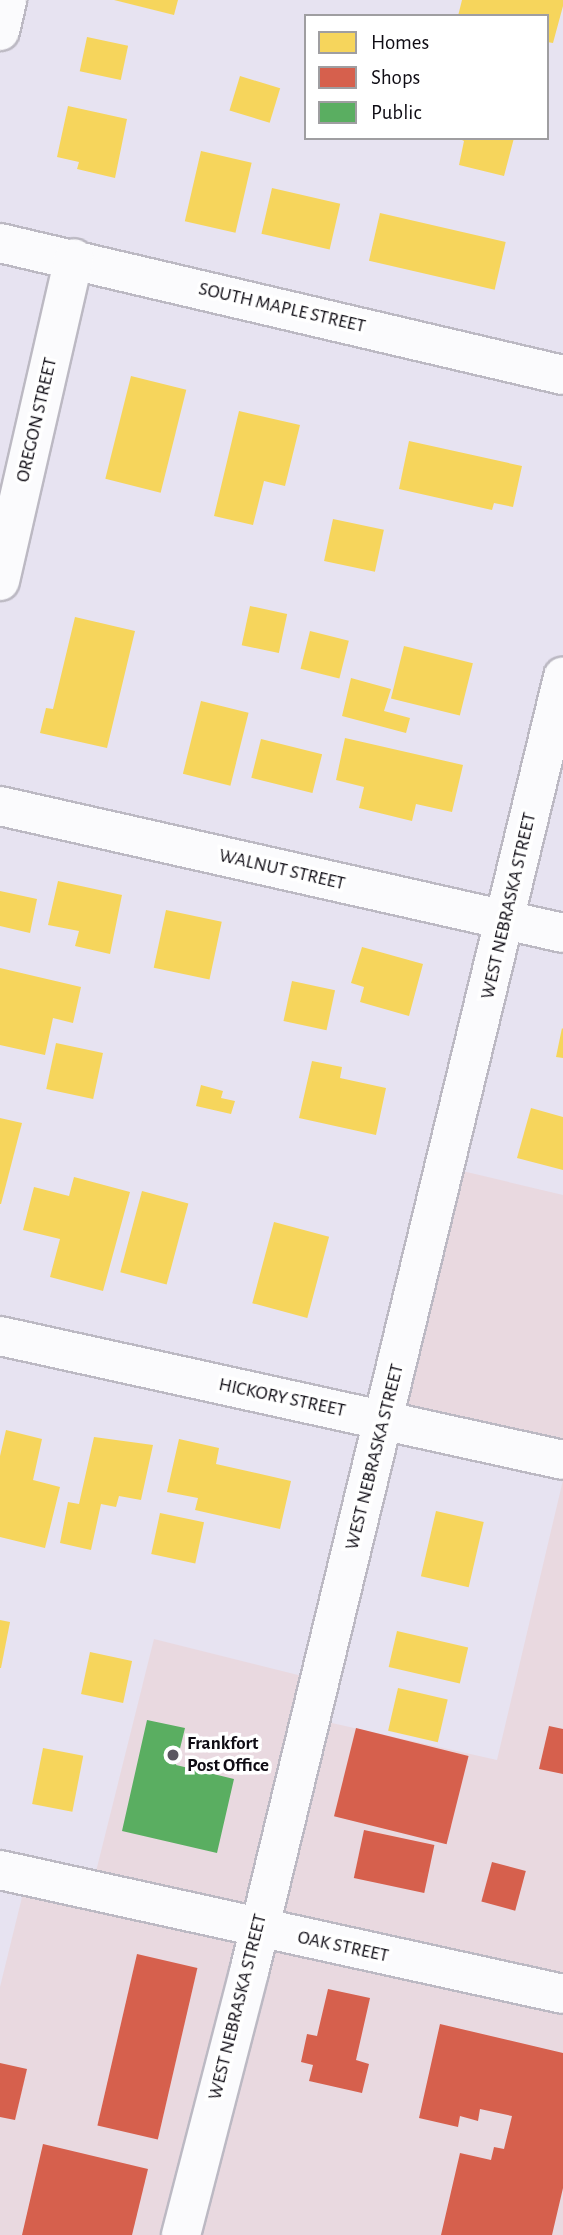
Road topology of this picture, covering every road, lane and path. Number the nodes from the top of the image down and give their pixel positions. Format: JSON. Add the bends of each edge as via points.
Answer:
{"nodes":[{"id":1,"x":7,"y":0,"type":"edge"},
{"id":2,"x":0,"y":31,"type":"edge"},
{"id":3,"x":0,"y":243,"type":"edge"},
{"id":4,"x":74,"y":258,"type":"junction"},
{"id":5,"x":563,"y":375,"type":"edge"},
{"id":6,"x":0,"y":581,"type":"edge"},
{"id":7,"x":563,"y":677,"type":"edge"},
{"id":8,"x":0,"y":806,"type":"edge"},
{"id":9,"x":506,"y":920,"type":"junction"},
{"id":10,"x":563,"y":933,"type":"edge"},
{"id":11,"x":0,"y":1336,"type":"edge"},
{"id":12,"x":385,"y":1420,"type":"junction"},
{"id":13,"x":563,"y":1460,"type":"edge"},
{"id":14,"x":0,"y":1870,"type":"edge"},
{"id":15,"x":257,"y":1928,"type":"junction"},
{"id":16,"x":563,"y":1994,"type":"edge"},
{"id":17,"x":181,"y":2235,"type":"edge"}],
"edges":[{"from":1,"to":2,"type":"street"},
{"from":3,"to":4,"type":"street","name":"SOUTH MAPLE STREET"},
{"from":4,"to":5,"type":"street","name":"SOUTH MAPLE STREET"},
{"from":4,"to":6,"type":"street","name":"OREGON STREET"},
{"from":7,"to":9,"type":"street","name":"WEST NEBRASKA STREET"},
{"from":8,"to":9,"type":"street","name":"WALNUT STREET"},
{"from":9,"to":10,"type":"street","name":"WALNUT STREET"},
{"from":9,"to":12,"type":"street","name":"WEST NEBRASKA STREET"},
{"from":11,"to":12,"type":"street","name":"HICKORY STREET"},
{"from":12,"to":13,"type":"street","name":"HICKORY STREET"},
{"from":12,"to":15,"type":"street","name":"WEST NEBRASKA STREET"},
{"from":14,"to":15,"type":"street","name":"OAK STREET"},
{"from":15,"to":16,"type":"street","name":"OAK STREET"},
{"from":15,"to":17,"type":"street","name":"WEST NEBRASKA STREET"}]}
